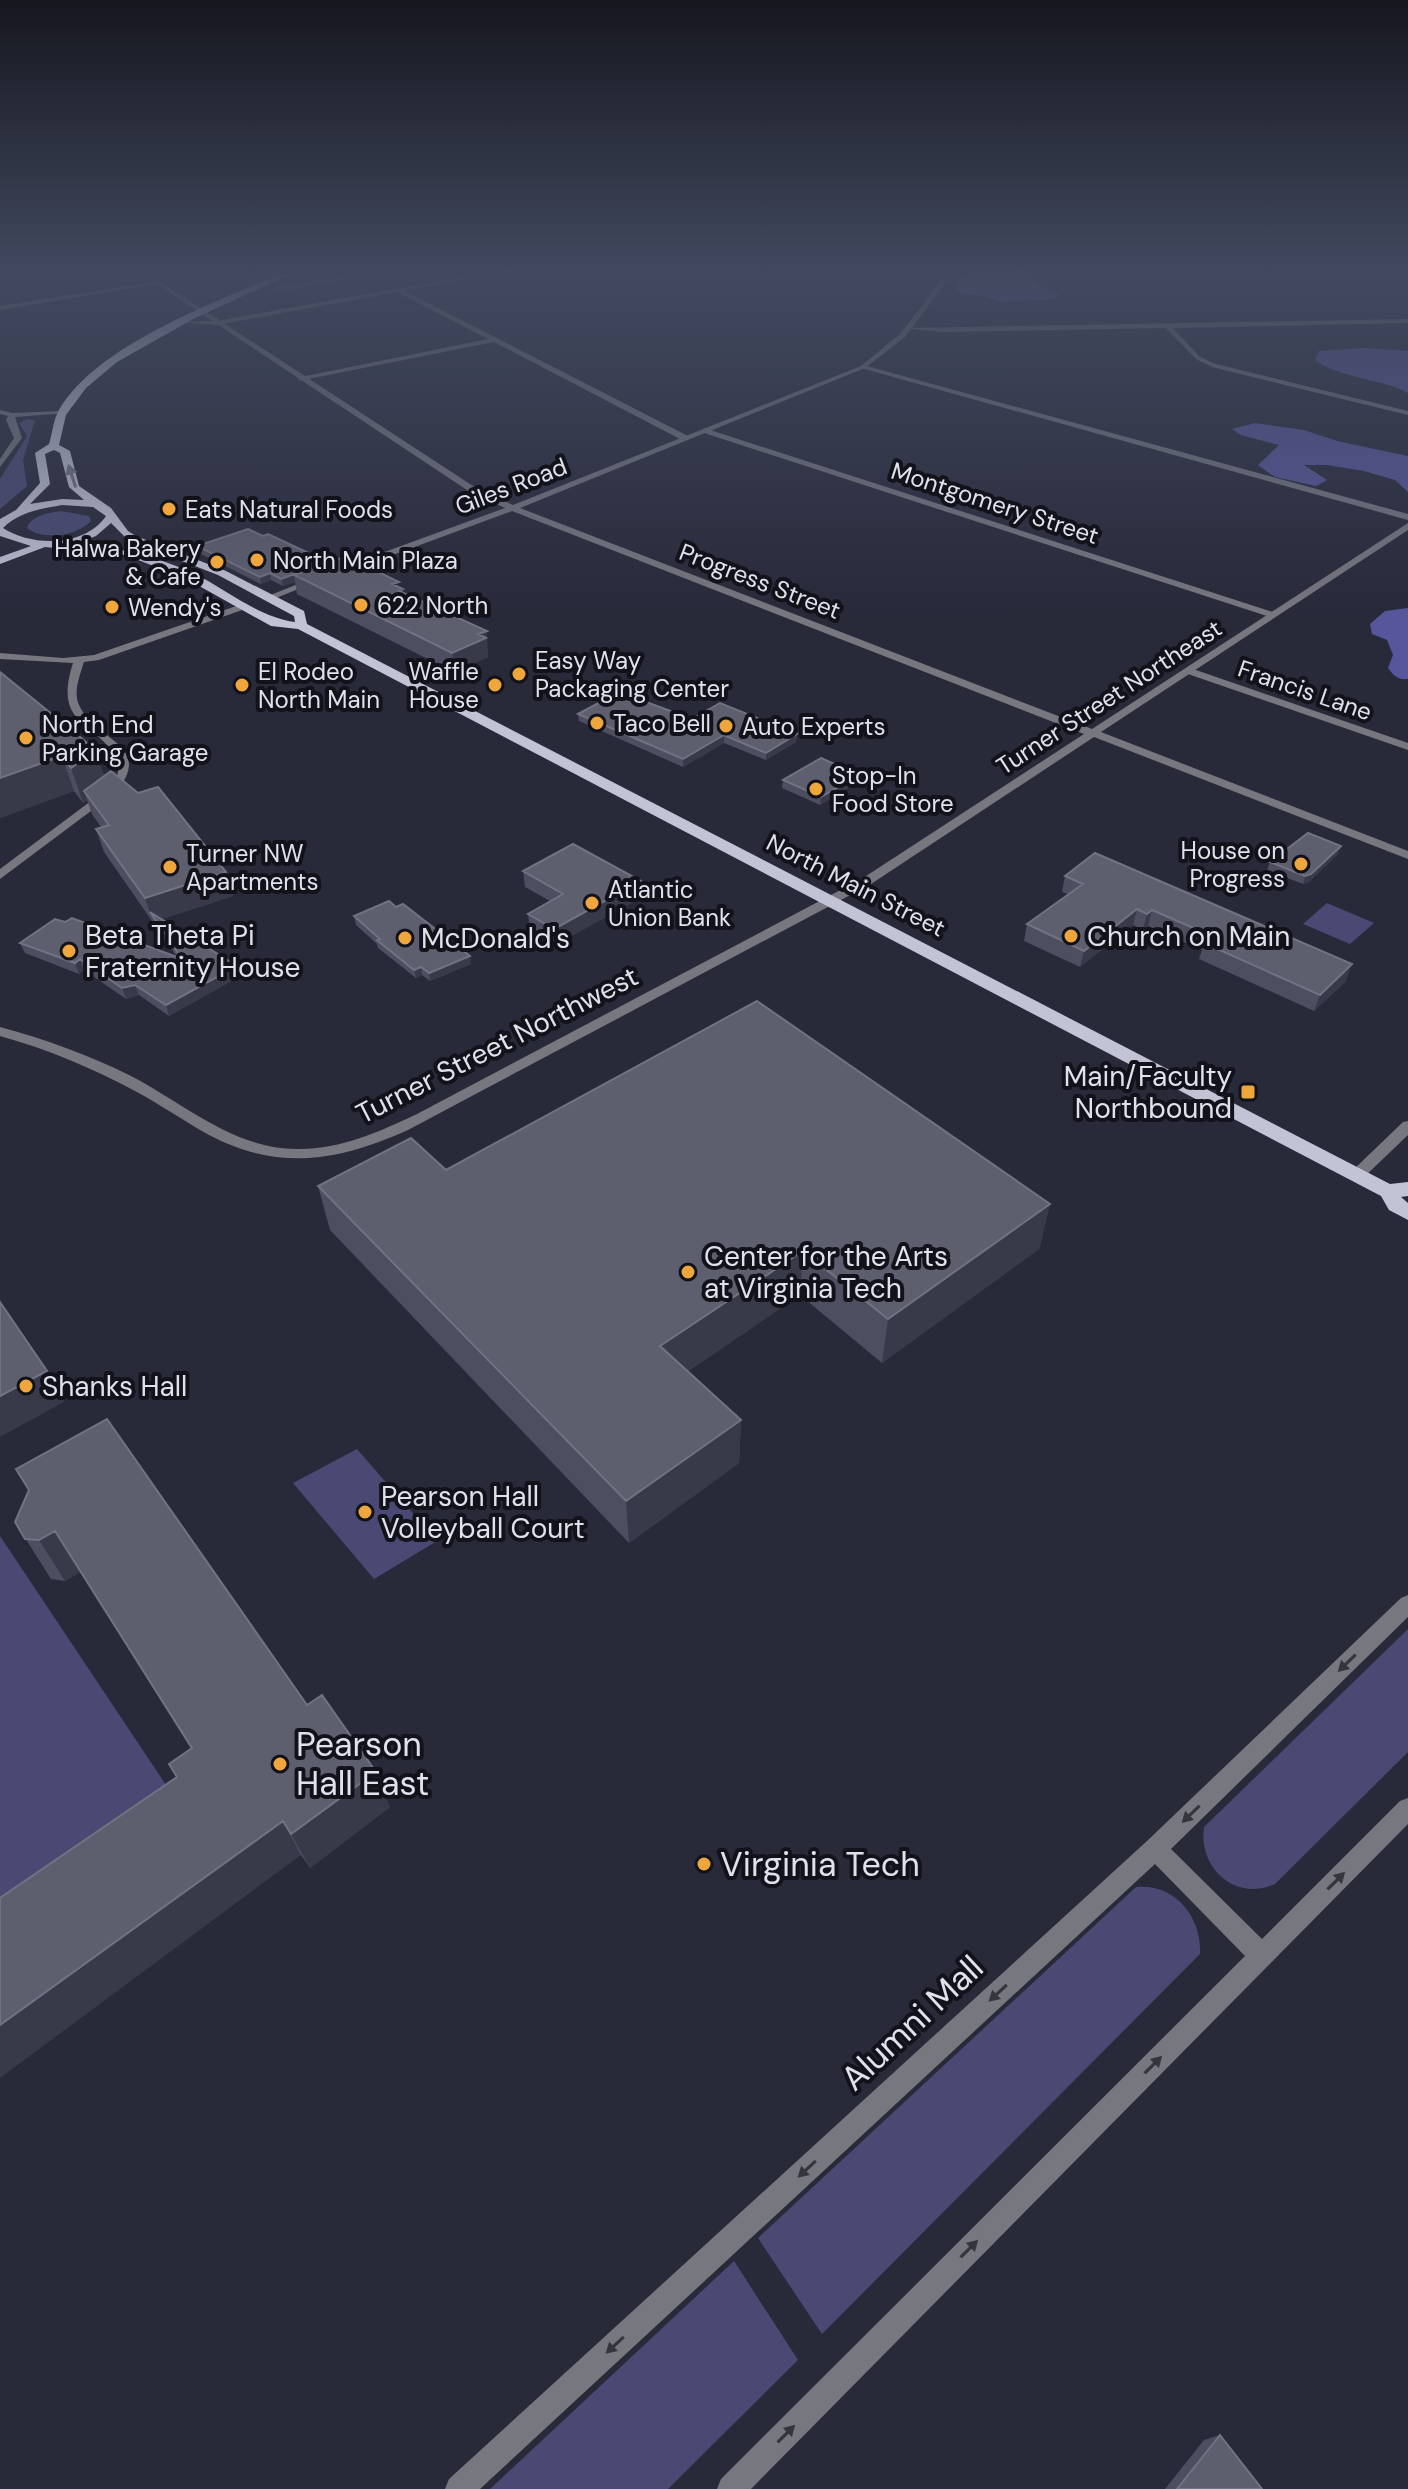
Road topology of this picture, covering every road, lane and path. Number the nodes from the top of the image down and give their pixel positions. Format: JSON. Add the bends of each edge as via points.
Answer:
{"nodes":[{"id":1,"x":84,"y":385,"type":"edge"},
{"id":2,"x":310,"y":385,"type":"edge"},
{"id":3,"x":582,"y":385,"type":"edge"},
{"id":4,"x":817,"y":385,"type":"edge"},
{"id":5,"x":929,"y":385,"type":"edge"},
{"id":6,"x":1293,"y":385,"type":"edge"},
{"id":7,"x":0,"y":412,"type":"edge"},
{"id":8,"x":63,"y":413,"type":"junction"},
{"id":9,"x":1408,"y":413,"type":"edge"},
{"id":10,"x":12,"y":415,"type":"junction"},
{"id":11,"x":704,"y":430,"type":"junction"},
{"id":12,"x":685,"y":438,"type":"junction"},
{"id":13,"x":54,"y":446,"type":"junction"},
{"id":14,"x":0,"y":465,"type":"edge"},
{"id":15,"x":95,"y":504,"type":"junction"},
{"id":16,"x":513,"y":508,"type":"junction"},
{"id":17,"x":16,"y":513,"type":"junction"},
{"id":18,"x":111,"y":516,"type":"junction"},
{"id":19,"x":1408,"y":517,"type":"edge"},
{"id":20,"x":1408,"y":526,"type":"edge"},
{"id":21,"x":0,"y":527,"type":"edge"},
{"id":22,"x":49,"y":544,"type":"junction"},
{"id":23,"x":0,"y":561,"type":"edge"},
{"id":24,"x":219,"y":592,"type":"junction"},
{"id":25,"x":268,"y":598,"type":"junction"},
{"id":26,"x":245,"y":606,"type":"junction"},
{"id":27,"x":1273,"y":615,"type":"junction"},
{"id":28,"x":301,"y":626,"type":"junction"},
{"id":29,"x":0,"y":656,"type":"edge"},
{"id":30,"x":79,"y":661,"type":"junction"},
{"id":31,"x":1189,"y":671,"type":"junction"},
{"id":32,"x":1094,"y":734,"type":"junction"},
{"id":33,"x":1408,"y":747,"type":"edge"},
{"id":34,"x":1408,"y":855,"type":"edge"},
{"id":35,"x":0,"y":875,"type":"edge"},
{"id":36,"x":830,"y":901,"type":"junction"},
{"id":37,"x":0,"y":1031,"type":"edge"},
{"id":38,"x":1408,"y":1126,"type":"edge"},
{"id":39,"x":1357,"y":1175,"type":"junction"},
{"id":40,"x":1398,"y":1190,"type":"edge"},
{"id":41,"x":1408,"y":1213,"type":"edge"},
{"id":42,"x":1408,"y":1604,"type":"edge"},
{"id":43,"x":1408,"y":1809,"type":"edge"},
{"id":44,"x":1155,"y":1849,"type":"junction"},
{"id":45,"x":1262,"y":1956,"type":"junction"},
{"id":46,"x":459,"y":2489,"type":"edge"},
{"id":47,"x":731,"y":2489,"type":"edge"}],
"edges":[{"from":1,"to":8,"type":"main road"},
{"from":2,"to":16,"type":"street","name":"Progress Street","via":[[466,486]]},
{"from":3,"to":12,"type":"street"},
{"from":4,"to":11,"type":"street","name":"Giles Road"},
{"from":5,"to":19,"type":"street"},
{"from":6,"to":9,"type":"street"},
{"from":7,"to":10,"type":"street"},
{"from":8,"to":10,"type":"street"},
{"from":8,"to":13,"type":"main road"},
{"from":10,"to":14,"type":"street","via":[[18,438]]},
{"from":11,"to":12,"type":"street","name":"Giles Road"},
{"from":11,"to":27,"type":"street","name":"Montgomery Street"},
{"from":12,"to":16,"type":"street","name":"Giles Road"},
{"from":15,"to":13,"type":"main road","one_way":true,"via":[[77,491],[65,451]]},
{"from":13,"to":17,"type":"main road","via":[[40,453],[45,484]]},
{"from":15,"to":17,"type":"main road","via":[[62,502]]},
{"from":15,"to":18,"type":"main road","name":"North Main Street"},
{"from":16,"to":25,"type":"street","name":"Giles Road"},
{"from":16,"to":32,"type":"street","name":"Progress Street"},
{"from":17,"to":21,"type":"main road"},
{"from":18,"to":22,"type":"main road","via":[[91,534]]},
{"from":18,"to":25,"type":"main road","name":"North Main Street","via":[[132,538],[222,573]]},
{"from":20,"to":27,"type":"street","name":"Turner Street Northeast"},
{"from":21,"to":22,"type":"main road","name":"North Main Street","via":[[16,541]]},
{"from":22,"to":23,"type":"main road"},
{"from":22,"to":24,"type":"main road","name":"North Main Street","via":[[127,552]]},
{"from":24,"to":25,"type":"main road"},
{"from":24,"to":26,"type":"main road","name":"North Main Street"},
{"from":25,"to":28,"type":"main road","name":"North Main Street","via":[[300,614]]},
{"from":26,"to":28,"type":"main road","name":"North Main Street","via":[[275,623]]},
{"from":26,"to":30,"type":"street","via":[[134,647]]},
{"from":27,"to":31,"type":"street","name":"Turner Street Northeast"},
{"from":28,"to":36,"type":"main road","name":"North Main Street"},
{"from":29,"to":30,"type":"street"},
{"from":30,"to":35,"type":"street","via":[[73,703],[120,756],[125,771],[118,785]]},
{"from":31,"to":32,"type":"street","name":"Turner Street Northeast"},
{"from":31,"to":33,"type":"street","name":"Francis Lane"},
{"from":32,"to":34,"type":"street","name":"Progress Street"},
{"from":32,"to":36,"type":"street","name":"Turner Street Northeast"},
{"from":36,"to":37,"type":"street","name":"Turner Street Northwest","via":[[404,1126],[372,1141],[322,1152],[258,1149],[85,1060]]},
{"from":36,"to":39,"type":"main road","name":"North Main Street"},
{"from":38,"to":39,"type":"street"},
{"from":39,"to":40,"type":"main road","name":"North Main Street"},
{"from":40,"to":41,"type":"main road","name":"North Main Street","via":[[1396,1205]]},
{"from":42,"to":44,"type":"street","name":"Alumni Mall","one_way":true},
{"from":45,"to":43,"type":"street","one_way":true},
{"from":44,"to":45,"type":"street"},
{"from":44,"to":46,"type":"street","name":"Alumni Mall","one_way":true},
{"from":47,"to":45,"type":"street","one_way":true}]}
